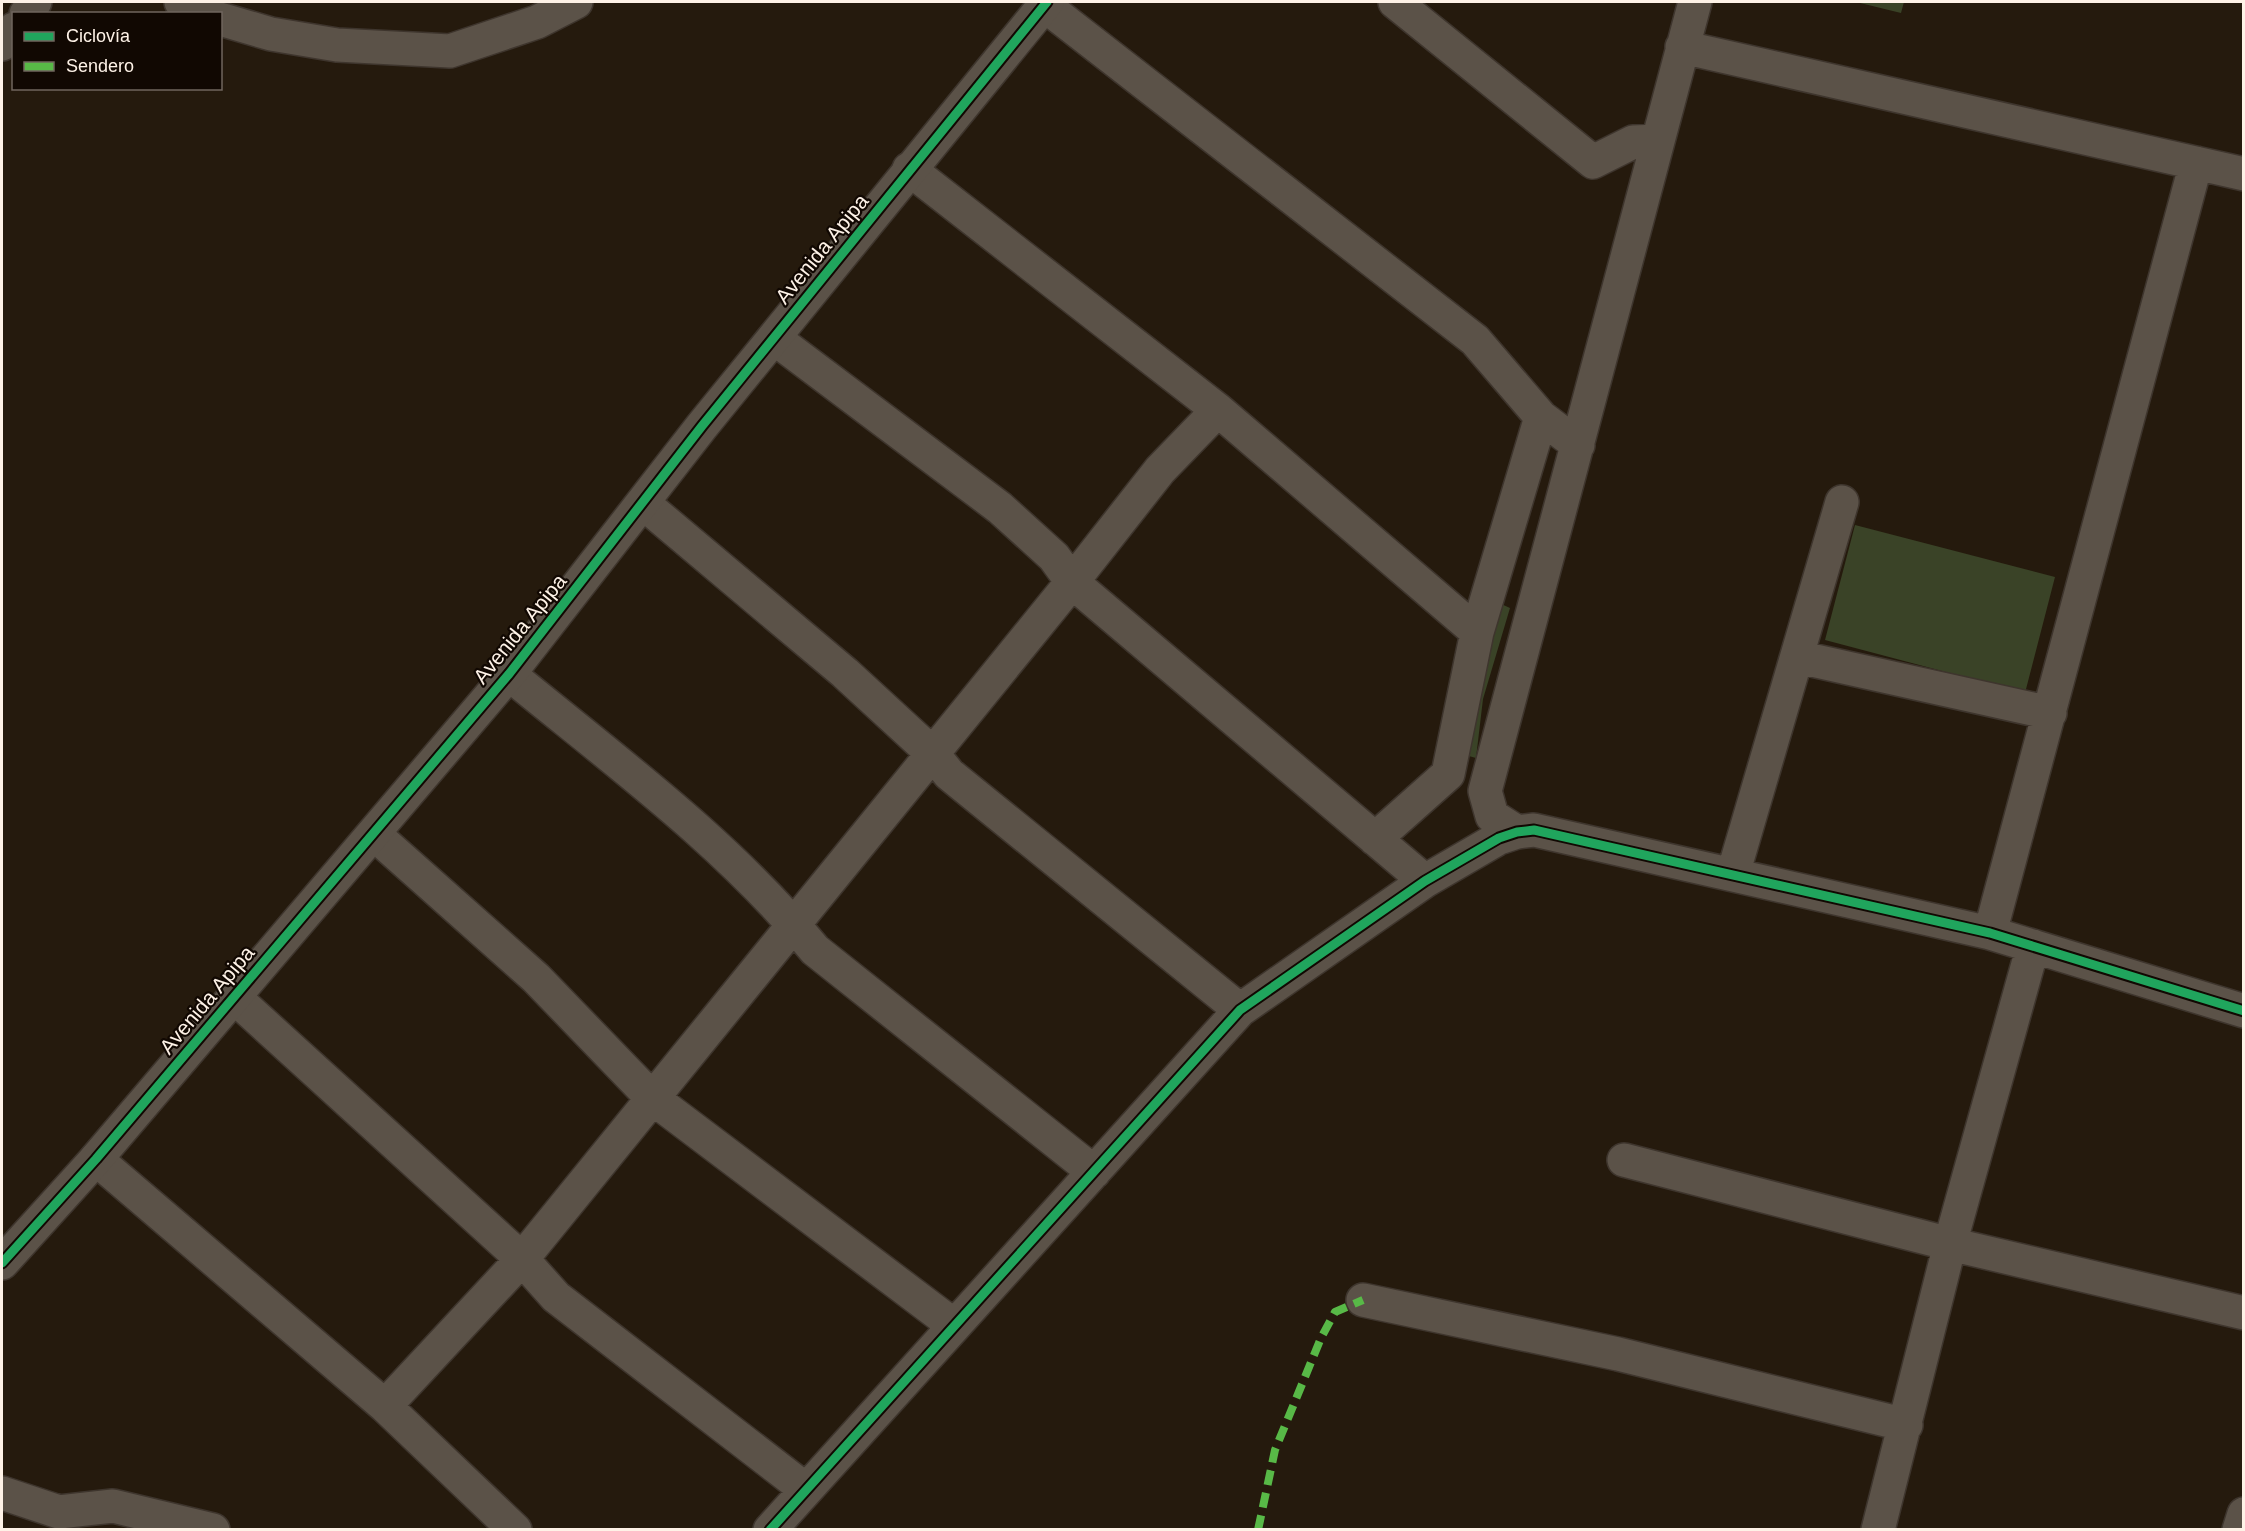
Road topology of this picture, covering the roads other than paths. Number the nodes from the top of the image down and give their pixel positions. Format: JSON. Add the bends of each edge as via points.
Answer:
{"nodes":[{"id":1,"x":181,"y":2,"type":"edge"},
{"id":2,"x":576,"y":2,"type":"edge"},
{"id":3,"x":1395,"y":2,"type":"edge"},
{"id":4,"x":1695,"y":2,"type":"edge"},
{"id":5,"x":1046,"y":4,"type":"edge"},
{"id":6,"x":202,"y":12,"type":"edge"},
{"id":7,"x":222,"y":20,"type":"edge"},
{"id":8,"x":12,"y":32,"type":"edge"},
{"id":9,"x":2,"y":44,"type":"edge"},
{"id":10,"x":1682,"y":47,"type":"junction"},
{"id":11,"x":1658,"y":141,"type":"junction"},
{"id":12,"x":2196,"y":164,"type":"junction"},
{"id":13,"x":909,"y":169,"type":"junction"},
{"id":14,"x":2244,"y":174,"type":"edge"},
{"id":15,"x":774,"y":338,"type":"junction"},
{"id":16,"x":1218,"y":410,"type":"junction"},
{"id":17,"x":1541,"y":417,"type":"junction"},
{"id":18,"x":1578,"y":445,"type":"junction"},
{"id":19,"x":1842,"y":502,"type":"dead end"},
{"id":20,"x":643,"y":503,"type":"junction"},
{"id":21,"x":1072,"y":582,"type":"junction"},
{"id":22,"x":1477,"y":632,"type":"junction"},
{"id":23,"x":1798,"y":657,"type":"junction"},
{"id":24,"x":509,"y":674,"type":"junction"},
{"id":25,"x":2050,"y":713,"type":"junction"},
{"id":26,"x":933,"y":754,"type":"junction"},
{"id":27,"x":1517,"y":832,"type":"junction"},
{"id":28,"x":374,"y":834,"type":"junction"},
{"id":29,"x":1375,"y":839,"type":"junction"},
{"id":30,"x":1732,"y":874,"type":"junction"},
{"id":31,"x":1425,"y":881,"type":"junction"},
{"id":32,"x":793,"y":924,"type":"junction"},
{"id":33,"x":1990,"y":933,"type":"junction"},
{"id":34,"x":2033,"y":946,"type":"junction"},
{"id":35,"x":233,"y":996,"type":"junction"},
{"id":36,"x":1240,"y":1010,"type":"junction"},
{"id":37,"x":2244,"y":1011,"type":"edge"},
{"id":38,"x":651,"y":1097,"type":"junction"},
{"id":39,"x":96,"y":1159,"type":"junction"},
{"id":40,"x":1624,"y":1160,"type":"dead end"},
{"id":41,"x":1094,"y":1172,"type":"junction"},
{"id":42,"x":1950,"y":1245,"type":"junction"},
{"id":43,"x":522,"y":1259,"type":"junction"},
{"id":44,"x":2,"y":1263,"type":"edge"},
{"id":45,"x":1363,"y":1300,"type":"dead end"},
{"id":46,"x":2244,"y":1313,"type":"edge"},
{"id":47,"x":952,"y":1324,"type":"junction"},
{"id":48,"x":385,"y":1406,"type":"junction"},
{"id":49,"x":1906,"y":1425,"type":"junction"},
{"id":50,"x":805,"y":1489,"type":"junction"},
{"id":51,"x":4,"y":1498,"type":"edge"},
{"id":52,"x":2244,"y":1514,"type":"edge"},
{"id":53,"x":213,"y":1530,"type":"edge"},
{"id":54,"x":515,"y":1530,"type":"edge"},
{"id":55,"x":770,"y":1530,"type":"edge"},
{"id":56,"x":1878,"y":1530,"type":"edge"},
{"id":57,"x":2240,"y":1530,"type":"edge"}],
"edges":[{"from":1,"to":6,"type":"street"},
{"from":2,"to":7,"type":"street","via":[[537,22],[450,51],[338,45],[271,34]]},
{"from":3,"to":11,"type":"street","via":[[1593,162],[1634,142]]},
{"from":4,"to":10,"type":"street"},
{"from":5,"to":13,"type":"street","name":"Avenida Apipa"},
{"from":5,"to":17,"type":"street","via":[[1475,340]]},
{"from":8,"to":9,"type":"street"},
{"from":10,"to":11,"type":"street"},
{"from":10,"to":12,"type":"street"},
{"from":11,"to":18,"type":"street"},
{"from":12,"to":14,"type":"street"},
{"from":12,"to":25,"type":"street"},
{"from":13,"to":15,"type":"street","name":"Avenida Apipa"},
{"from":13,"to":16,"type":"street"},
{"from":15,"to":20,"type":"street","name":"Avenida Apipa"},
{"from":15,"to":21,"type":"street","via":[[1000,508],[1054,557]]},
{"from":16,"to":21,"type":"street","via":[[1160,470]]},
{"from":16,"to":22,"type":"street"},
{"from":17,"to":18,"type":"street"},
{"from":17,"to":22,"type":"street"},
{"from":18,"to":27,"type":"street","via":[[1485,791],[1492,816]]},
{"from":19,"to":23,"type":"street"},
{"from":20,"to":24,"type":"street","name":"Avenida Apipa"},
{"from":20,"to":26,"type":"street","via":[[845,673]]},
{"from":21,"to":26,"type":"street"},
{"from":21,"to":29,"type":"street"},
{"from":22,"to":29,"type":"street","via":[[1448,774]]},
{"from":23,"to":25,"type":"street"},
{"from":23,"to":30,"type":"street"},
{"from":24,"to":28,"type":"street","name":"Avenida Apipa"},
{"from":24,"to":32,"type":"street","via":[[700,830]]},
{"from":25,"to":33,"type":"street"},
{"from":26,"to":32,"type":"street"},
{"from":26,"to":36,"type":"street","via":[[949,774]]},
{"from":27,"to":30,"type":"street","via":[[1534,830]]},
{"from":27,"to":31,"type":"street","via":[[1499,838]]},
{"from":28,"to":35,"type":"street","name":"Avenida Apipa"},
{"from":28,"to":38,"type":"street","via":[[536,978]]},
{"from":29,"to":31,"type":"street"},
{"from":30,"to":33,"type":"street"},
{"from":31,"to":36,"type":"street"},
{"from":32,"to":38,"type":"street"},
{"from":32,"to":41,"type":"street","via":[[815,950]]},
{"from":33,"to":34,"type":"street"},
{"from":34,"to":37,"type":"street"},
{"from":34,"to":42,"type":"street"},
{"from":35,"to":39,"type":"street","name":"Avenida Apipa"},
{"from":35,"to":43,"type":"street"},
{"from":36,"to":41,"type":"street"},
{"from":38,"to":43,"type":"street"},
{"from":38,"to":47,"type":"street"},
{"from":39,"to":44,"type":"street","name":"Avenida Apipa"},
{"from":39,"to":48,"type":"street"},
{"from":40,"to":42,"type":"street"},
{"from":41,"to":47,"type":"street"},
{"from":42,"to":46,"type":"street"},
{"from":42,"to":49,"type":"street"},
{"from":43,"to":48,"type":"street"},
{"from":43,"to":50,"type":"street","via":[[556,1297]]},
{"from":45,"to":49,"type":"street","via":[[1618,1354]]},
{"from":47,"to":50,"type":"street"},
{"from":48,"to":54,"type":"street"},
{"from":49,"to":56,"type":"street"},
{"from":50,"to":55,"type":"street"},
{"from":51,"to":53,"type":"street","via":[[59,1512],[113,1506]]},
{"from":52,"to":57,"type":"street"}]}
